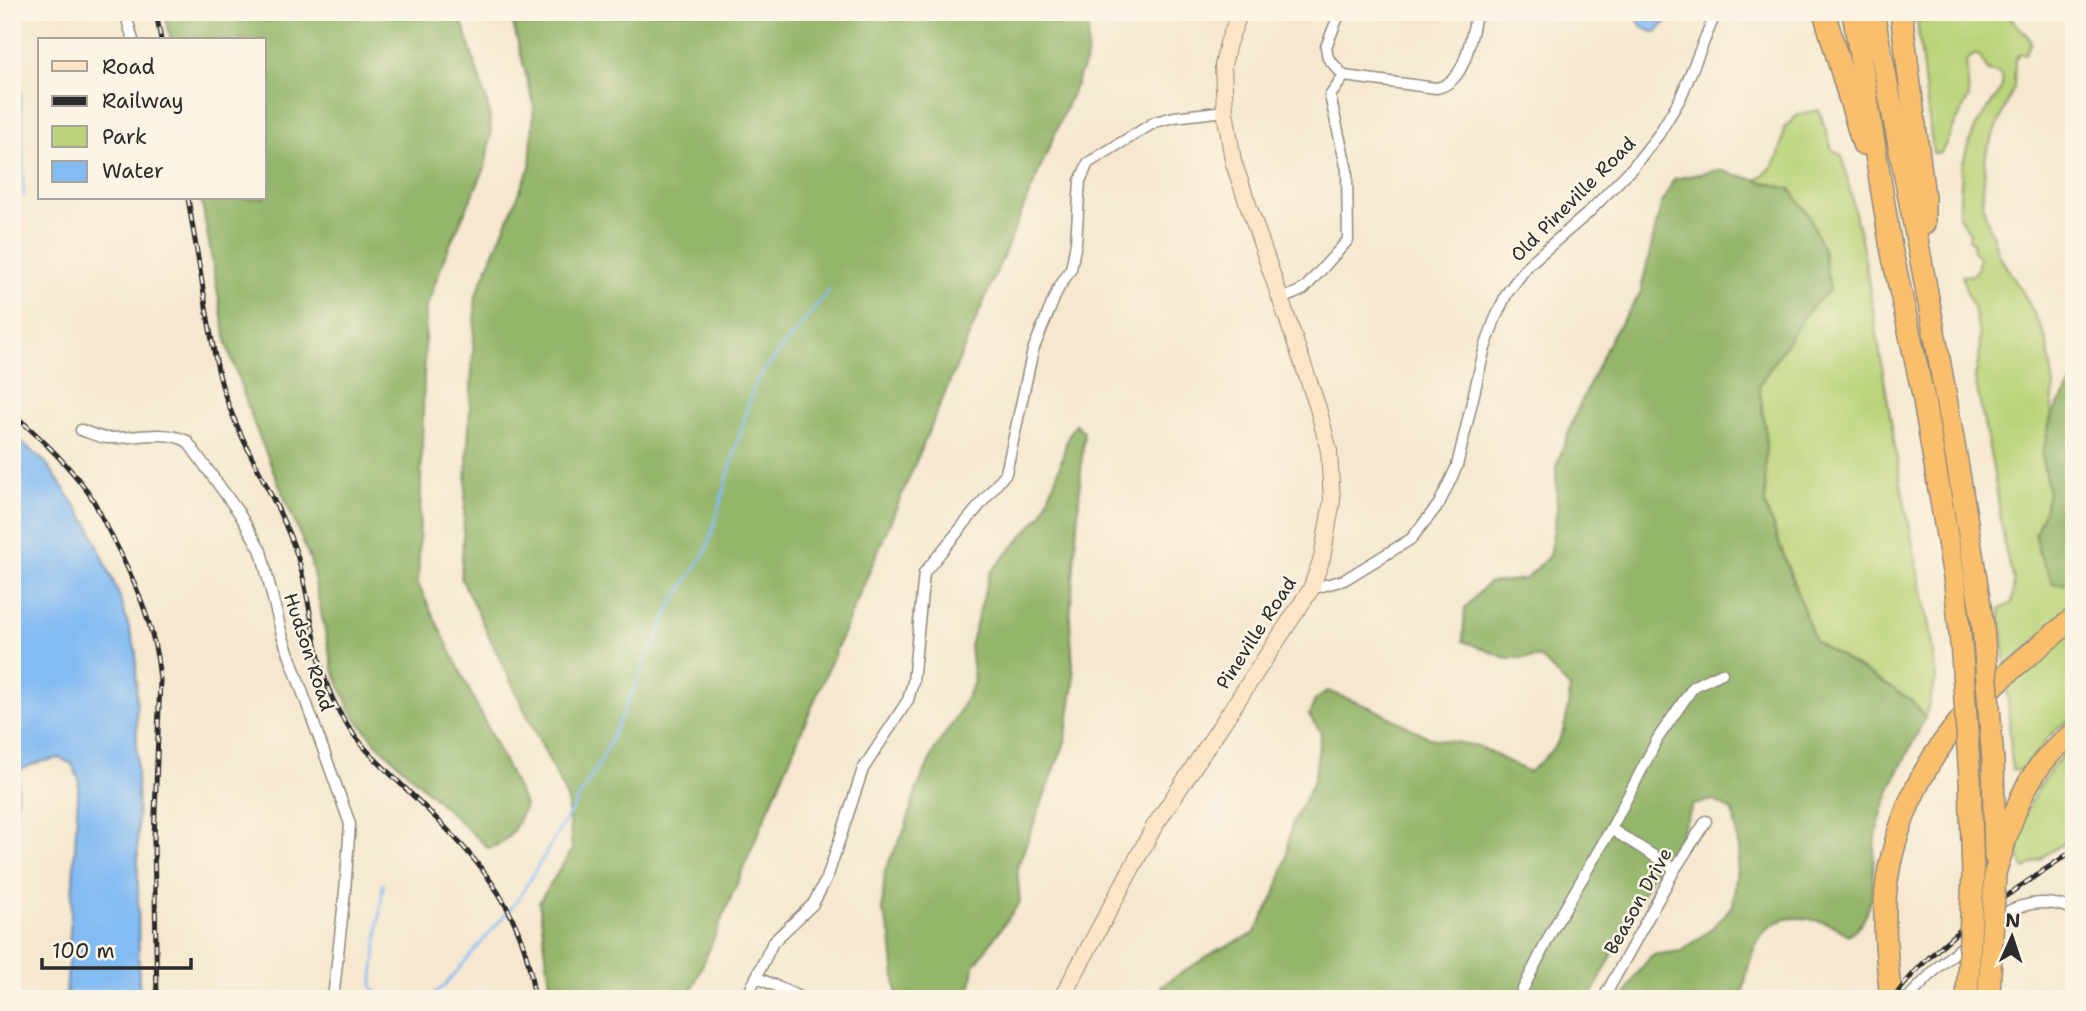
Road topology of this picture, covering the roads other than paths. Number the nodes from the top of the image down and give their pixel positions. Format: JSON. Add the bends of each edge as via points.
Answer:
{"nodes":[{"id":1,"x":125,"y":12,"type":"edge"},
{"id":2,"x":1240,"y":12,"type":"edge"},
{"id":3,"x":1340,"y":12,"type":"edge"},
{"id":4,"x":1477,"y":12,"type":"edge"},
{"id":5,"x":1716,"y":12,"type":"edge"},
{"id":6,"x":1824,"y":12,"type":"edge"},
{"id":7,"x":1853,"y":12,"type":"edge"},
{"id":8,"x":1873,"y":12,"type":"edge"},
{"id":9,"x":1901,"y":12,"type":"edge"},
{"id":10,"x":132,"y":38,"type":"edge"},
{"id":11,"x":1344,"y":76,"type":"junction"},
{"id":12,"x":1225,"y":111,"type":"junction"},
{"id":13,"x":1891,"y":247,"type":"junction"},
{"id":14,"x":1925,"y":282,"type":"junction"},
{"id":15,"x":1281,"y":300,"type":"junction"},
{"id":16,"x":81,"y":430,"type":"dead end"},
{"id":17,"x":1311,"y":589,"type":"junction"},
{"id":18,"x":2074,"y":618,"type":"edge"},
{"id":19,"x":1722,"y":673,"type":"dead end"},
{"id":20,"x":2069,"y":736,"type":"edge"},
{"id":21,"x":1706,"y":821,"type":"dead end"},
{"id":22,"x":1611,"y":830,"type":"junction"},
{"id":23,"x":1675,"y":869,"type":"junction"},
{"id":24,"x":1995,"y":873,"type":"junction"},
{"id":25,"x":2074,"y":910,"type":"edge"},
{"id":26,"x":756,"y":977,"type":"junction"},
{"id":27,"x":1989,"y":997,"type":"edge"},
{"id":28,"x":333,"y":999,"type":"edge"},
{"id":29,"x":746,"y":999,"type":"edge"},
{"id":30,"x":804,"y":999,"type":"edge"},
{"id":31,"x":1061,"y":999,"type":"edge"},
{"id":32,"x":1518,"y":999,"type":"edge"},
{"id":33,"x":1603,"y":999,"type":"edge"},
{"id":34,"x":1891,"y":999,"type":"edge"},
{"id":35,"x":1907,"y":999,"type":"edge"},
{"id":36,"x":1967,"y":999,"type":"edge"}],
"edges":[{"from":1,"to":10,"type":"street"},
{"from":2,"to":12,"type":"main road","name":"Pineville Road","via":[[1223,65]]},
{"from":3,"to":11,"type":"street","via":[[1326,47],[1328,58]]},
{"from":4,"to":11,"type":"street","via":[[1462,66],[1442,87]]},
{"from":5,"to":17,"type":"street","name":"Old Pineville Road","via":[[1680,99],[1659,134],[1587,214],[1529,264],[1507,293],[1484,351],[1457,466],[1439,504],[1411,539],[1344,580]]},
{"from":6,"to":13,"type":"highway"},
{"from":7,"to":13,"type":"highway"},
{"from":8,"to":14,"type":"highway"},
{"from":9,"to":14,"type":"highway","via":[[1924,197]]},
{"from":11,"to":15,"type":"street","via":[[1331,96],[1347,170],[1348,240],[1304,289]]},
{"from":12,"to":15,"type":"main road","name":"Pineville Road","via":[[1233,161]]},
{"from":12,"to":26,"type":"street","via":[[1156,122],[1088,163],[1080,181],[1071,269],[1033,350],[1006,473],[924,573],[908,700],[863,769],[827,878],[813,904],[773,942]]},
{"from":13,"to":36,"type":"highway","bridge":true,"via":[[1923,395],[1955,583],[1973,876]]},
{"from":14,"to":24,"type":"highway","bridge":true,"via":[[1983,626]]},
{"from":15,"to":17,"type":"main road","name":"Pineville Road","via":[[1329,451],[1332,501],[1322,558]]},
{"from":16,"to":28,"type":"street","name":"Hudson Road","via":[[107,438],[176,436],[187,441],[261,551],[282,635],[350,824]]},
{"from":17,"to":31,"type":"main road","name":"Pineville Road","via":[[1154,827]]},
{"from":18,"to":34,"type":"highway","via":[[1982,695],[1957,722],[1932,756],[1911,798],[1895,841],[1885,906]]},
{"from":19,"to":22,"type":"street","via":[[1694,686],[1658,738]]},
{"from":20,"to":24,"type":"highway","via":[[2025,785]]},
{"from":21,"to":23,"type":"street","name":"Beason Drive"},
{"from":22,"to":23,"type":"street"},
{"from":22,"to":32,"type":"street"},
{"from":23,"to":33,"type":"street","name":"Beason Drive"},
{"from":24,"to":27,"type":"highway","bridge":true},
{"from":25,"to":35,"type":"street","via":[[2039,903],[2002,914]]},
{"from":26,"to":29,"type":"street"},
{"from":26,"to":30,"type":"street"}]}
